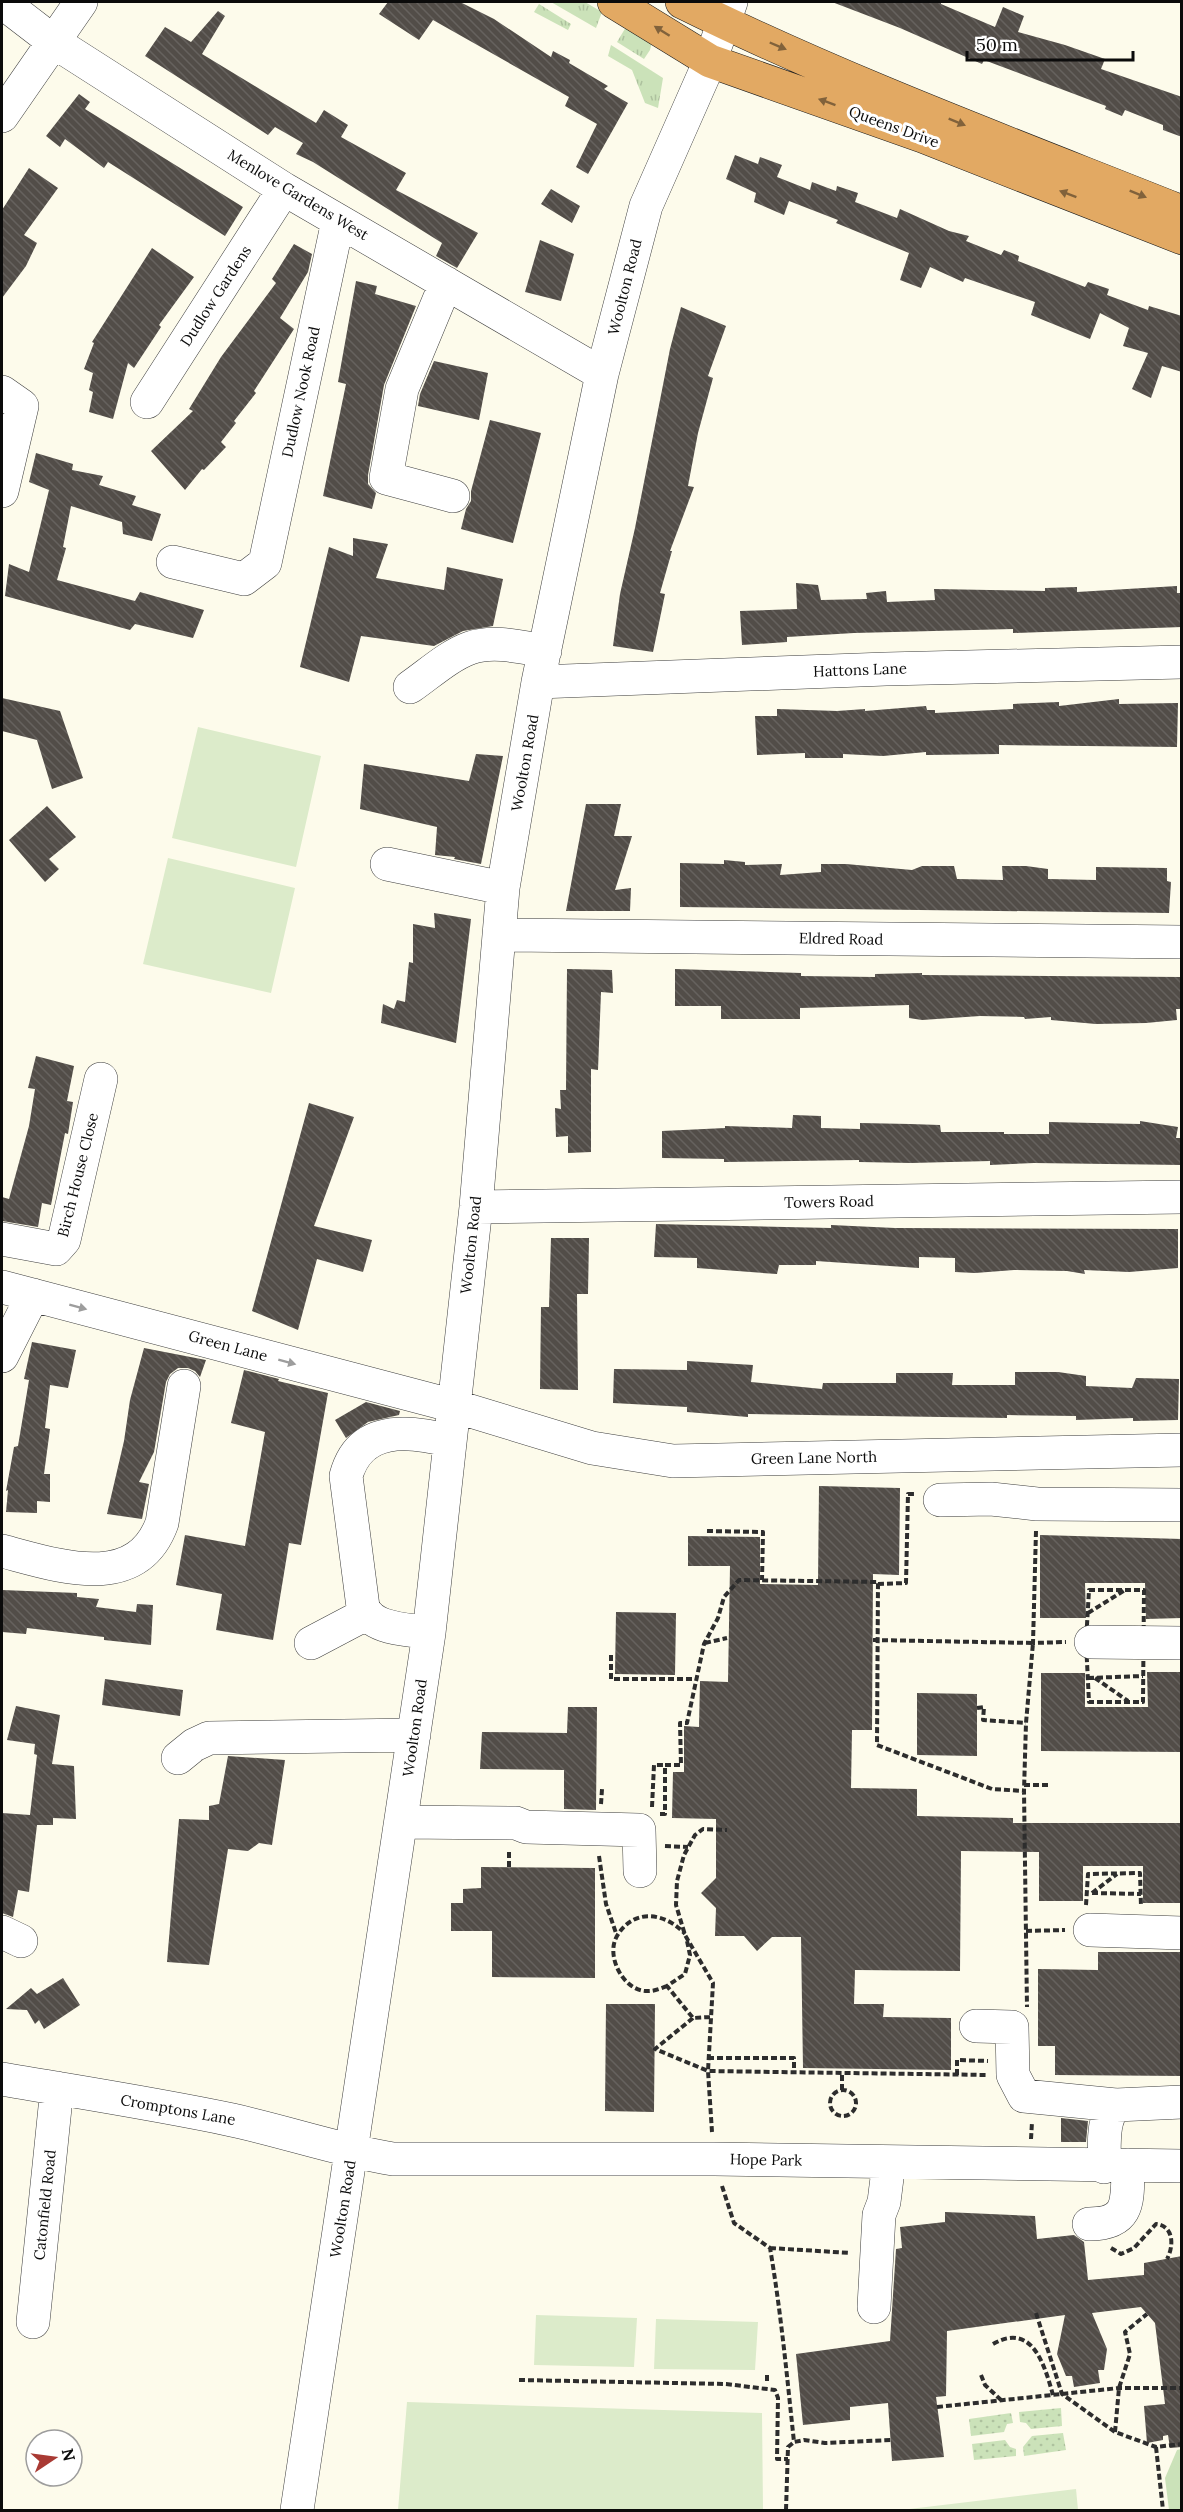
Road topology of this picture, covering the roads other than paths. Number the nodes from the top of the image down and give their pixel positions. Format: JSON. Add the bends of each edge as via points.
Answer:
{"nodes":[{"id":1,"x":2,"y":2,"type":"edge"},
{"id":2,"x":81,"y":2,"type":"edge"},
{"id":3,"x":614,"y":2,"type":"edge"},
{"id":4,"x":682,"y":2,"type":"edge"},
{"id":5,"x":727,"y":12,"type":"edge"},
{"id":6,"x":54,"y":42,"type":"junction"},
{"id":7,"x":711,"y":61,"type":"junction"},
{"id":8,"x":2,"y":117,"type":"edge"},
{"id":9,"x":284,"y":189,"type":"junction"},
{"id":10,"x":1182,"y":212,"type":"edge"},
{"id":11,"x":338,"y":221,"type":"junction"},
{"id":12,"x":1182,"y":238,"type":"edge"},
{"id":13,"x":446,"y":284,"type":"junction"},
{"id":14,"x":602,"y":374,"type":"junction"},
{"id":15,"x":2,"y":392,"type":"edge"},
{"id":16,"x":147,"y":402,"type":"dead end"},
{"id":17,"x":2,"y":491,"type":"edge"},
{"id":18,"x":453,"y":496,"type":"dead end"},
{"id":19,"x":173,"y":562,"type":"dead end"},
{"id":20,"x":1182,"y":662,"type":"edge"},
{"id":21,"x":542,"y":666,"type":"junction"},
{"id":22,"x":410,"y":687,"type":"dead end"},
{"id":23,"x":387,"y":864,"type":"dead end"},
{"id":24,"x":503,"y":888,"type":"junction"},
{"id":25,"x":500,"y":935,"type":"junction"},
{"id":26,"x":1182,"y":942,"type":"edge"},
{"id":27,"x":101,"y":1079,"type":"dead end"},
{"id":28,"x":1182,"y":1197,"type":"edge"},
{"id":29,"x":476,"y":1207,"type":"junction"},
{"id":30,"x":2,"y":1239,"type":"edge"},
{"id":31,"x":2,"y":1287,"type":"edge"},
{"id":32,"x":33,"y":1295,"type":"junction"},
{"id":33,"x":2,"y":1356,"type":"edge"},
{"id":34,"x":184,"y":1386,"type":"dead end"},
{"id":35,"x":454,"y":1406,"type":"junction"},
{"id":36,"x":450,"y":1441,"type":"junction"},
{"id":37,"x":1182,"y":1450,"type":"edge"},
{"id":38,"x":940,"y":1500,"type":"road end"},
{"id":39,"x":1182,"y":1505,"type":"edge"},
{"id":40,"x":2,"y":1551,"type":"edge"},
{"id":41,"x":366,"y":1614,"type":"junction"},
{"id":42,"x":1089,"y":1628,"type":"road end"},
{"id":43,"x":429,"y":1633,"type":"junction"},
{"id":44,"x":311,"y":1643,"type":"dead end"},
{"id":45,"x":1182,"y":1643,"type":"edge"},
{"id":46,"x":414,"y":1735,"type":"junction"},
{"id":47,"x":178,"y":1758,"type":"dead end"},
{"id":48,"x":402,"y":1821,"type":"junction"},
{"id":49,"x":640,"y":1871,"type":"dead end"},
{"id":50,"x":1087,"y":1930,"type":"road end"},
{"id":51,"x":1182,"y":1933,"type":"edge"},
{"id":52,"x":976,"y":2026,"type":"dead end"},
{"id":53,"x":2,"y":2079,"type":"edge"},
{"id":54,"x":57,"y":2088,"type":"junction"},
{"id":55,"x":1182,"y":2102,"type":"edge"},
{"id":56,"x":1116,"y":2105,"type":"junction"},
{"id":57,"x":352,"y":2153,"type":"junction"},
{"id":58,"x":889,"y":2162,"type":"junction"},
{"id":59,"x":1116,"y":2166,"type":"junction"},
{"id":60,"x":1182,"y":2166,"type":"edge"},
{"id":61,"x":1099,"y":2235,"type":"road end"},
{"id":62,"x":874,"y":2307,"type":"dead end"},
{"id":63,"x":33,"y":2322,"type":"dead end"},
{"id":64,"x":297,"y":2511,"type":"edge"}],
"edges":[{"from":1,"to":6,"type":"street","name":"Menlove Gardens West"},
{"from":2,"to":6,"type":"street"},
{"from":7,"to":3,"type":"highway","name":"Queens Drive","one_way":true},
{"from":4,"to":5,"type":"highway","name":"Queens Drive"},
{"from":5,"to":7,"type":"street","name":"Woolton Road"},
{"from":5,"to":10,"type":"highway","name":"Queens Drive","one_way":true,"via":[[928,111]]},
{"from":6,"to":8,"type":"street"},
{"from":6,"to":9,"type":"street","name":"Menlove Gardens West"},
{"from":12,"to":7,"type":"highway","name":"Queens Drive","one_way":true,"via":[[922,136]]},
{"from":7,"to":14,"type":"street","name":"Woolton Road","via":[[646,206]]},
{"from":9,"to":11,"type":"street","name":"Menlove Gardens West"},
{"from":9,"to":16,"type":"street","name":"Dudlow Gardens"},
{"from":11,"to":13,"type":"street","name":"Menlove Gardens West"},
{"from":11,"to":19,"type":"street","name":"Dudlow Nook Road","via":[[265,563],[244,579]]},
{"from":13,"to":14,"type":"street","name":"Menlove Gardens West"},
{"from":13,"to":18,"type":"street","via":[[402,389],[386,478]]},
{"from":14,"to":21,"type":"street","name":"Woolton Road"},
{"from":15,"to":17,"type":"street","via":[[22,406]]},
{"from":20,"to":21,"type":"street","name":"Hattons Lane","via":[[886,669]]},
{"from":21,"to":22,"type":"street","name":"Hattons Lane","via":[[515,646],[487,645],[458,654]]},
{"from":21,"to":24,"type":"street","name":"Woolton Road"},
{"from":23,"to":24,"type":"street"},
{"from":24,"to":25,"type":"street","name":"Woolton Road"},
{"from":25,"to":26,"type":"street","name":"Eldred Road"},
{"from":25,"to":29,"type":"street","name":"Woolton Road"},
{"from":27,"to":30,"type":"street","name":"Birch House Close","via":[[64,1240],[56,1249]]},
{"from":28,"to":29,"type":"street","name":"Towers Road"},
{"from":29,"to":35,"type":"street","name":"Woolton Road"},
{"from":31,"to":32,"type":"street","name":"Green Lane"},
{"from":32,"to":33,"type":"street"},
{"from":32,"to":35,"type":"street","name":"Green Lane","one_way":true},
{"from":34,"to":40,"type":"street","via":[[162,1523],[157,1536],[135,1560],[104,1570],[54,1564]]},
{"from":35,"to":36,"type":"street","name":"Woolton Road"},
{"from":35,"to":37,"type":"street","name":"Green Lane North","via":[[592,1448],[673,1461],[776,1469]]},
{"from":36,"to":41,"type":"street","via":[[412,1432],[388,1435],[374,1439],[357,1452],[349,1466],[346,1476]]},
{"from":36,"to":43,"type":"street","name":"Woolton Road"},
{"from":38,"to":39,"type":"street"},
{"from":41,"to":43,"type":"street","via":[[389,1626]]},
{"from":41,"to":44,"type":"street"},
{"from":42,"to":45,"type":"street"},
{"from":43,"to":46,"type":"street","name":"Woolton Road"},
{"from":46,"to":47,"type":"street","via":[[209,1738]]},
{"from":46,"to":48,"type":"street","name":"Woolton Road"},
{"from":48,"to":49,"type":"street","via":[[639,1830]]},
{"from":48,"to":57,"type":"street","name":"Woolton Road"},
{"from":50,"to":51,"type":"street"},
{"from":52,"to":56,"type":"street","via":[[1012,2027],[1020,2078]]},
{"from":53,"to":54,"type":"street","name":"Cromptons Lane"},
{"from":54,"to":57,"type":"street","name":"Cromptons Lane","via":[[231,2120]]},
{"from":54,"to":63,"type":"street","name":"Catonfield Road"},
{"from":55,"to":56,"type":"street"},
{"from":56,"to":59,"type":"street","via":[[1106,2125]]},
{"from":57,"to":58,"type":"street","name":"Hope Park","via":[[409,2160]]},
{"from":57,"to":64,"type":"street","name":"Woolton Road"},
{"from":58,"to":59,"type":"street","name":"Hope Park"},
{"from":58,"to":62,"type":"street","via":[[879,2215]]},
{"from":59,"to":60,"type":"street","name":"Hope Park"},
{"from":59,"to":61,"type":"street","via":[[1127,2202],[1124,2211],[1104,2224]]}]}
